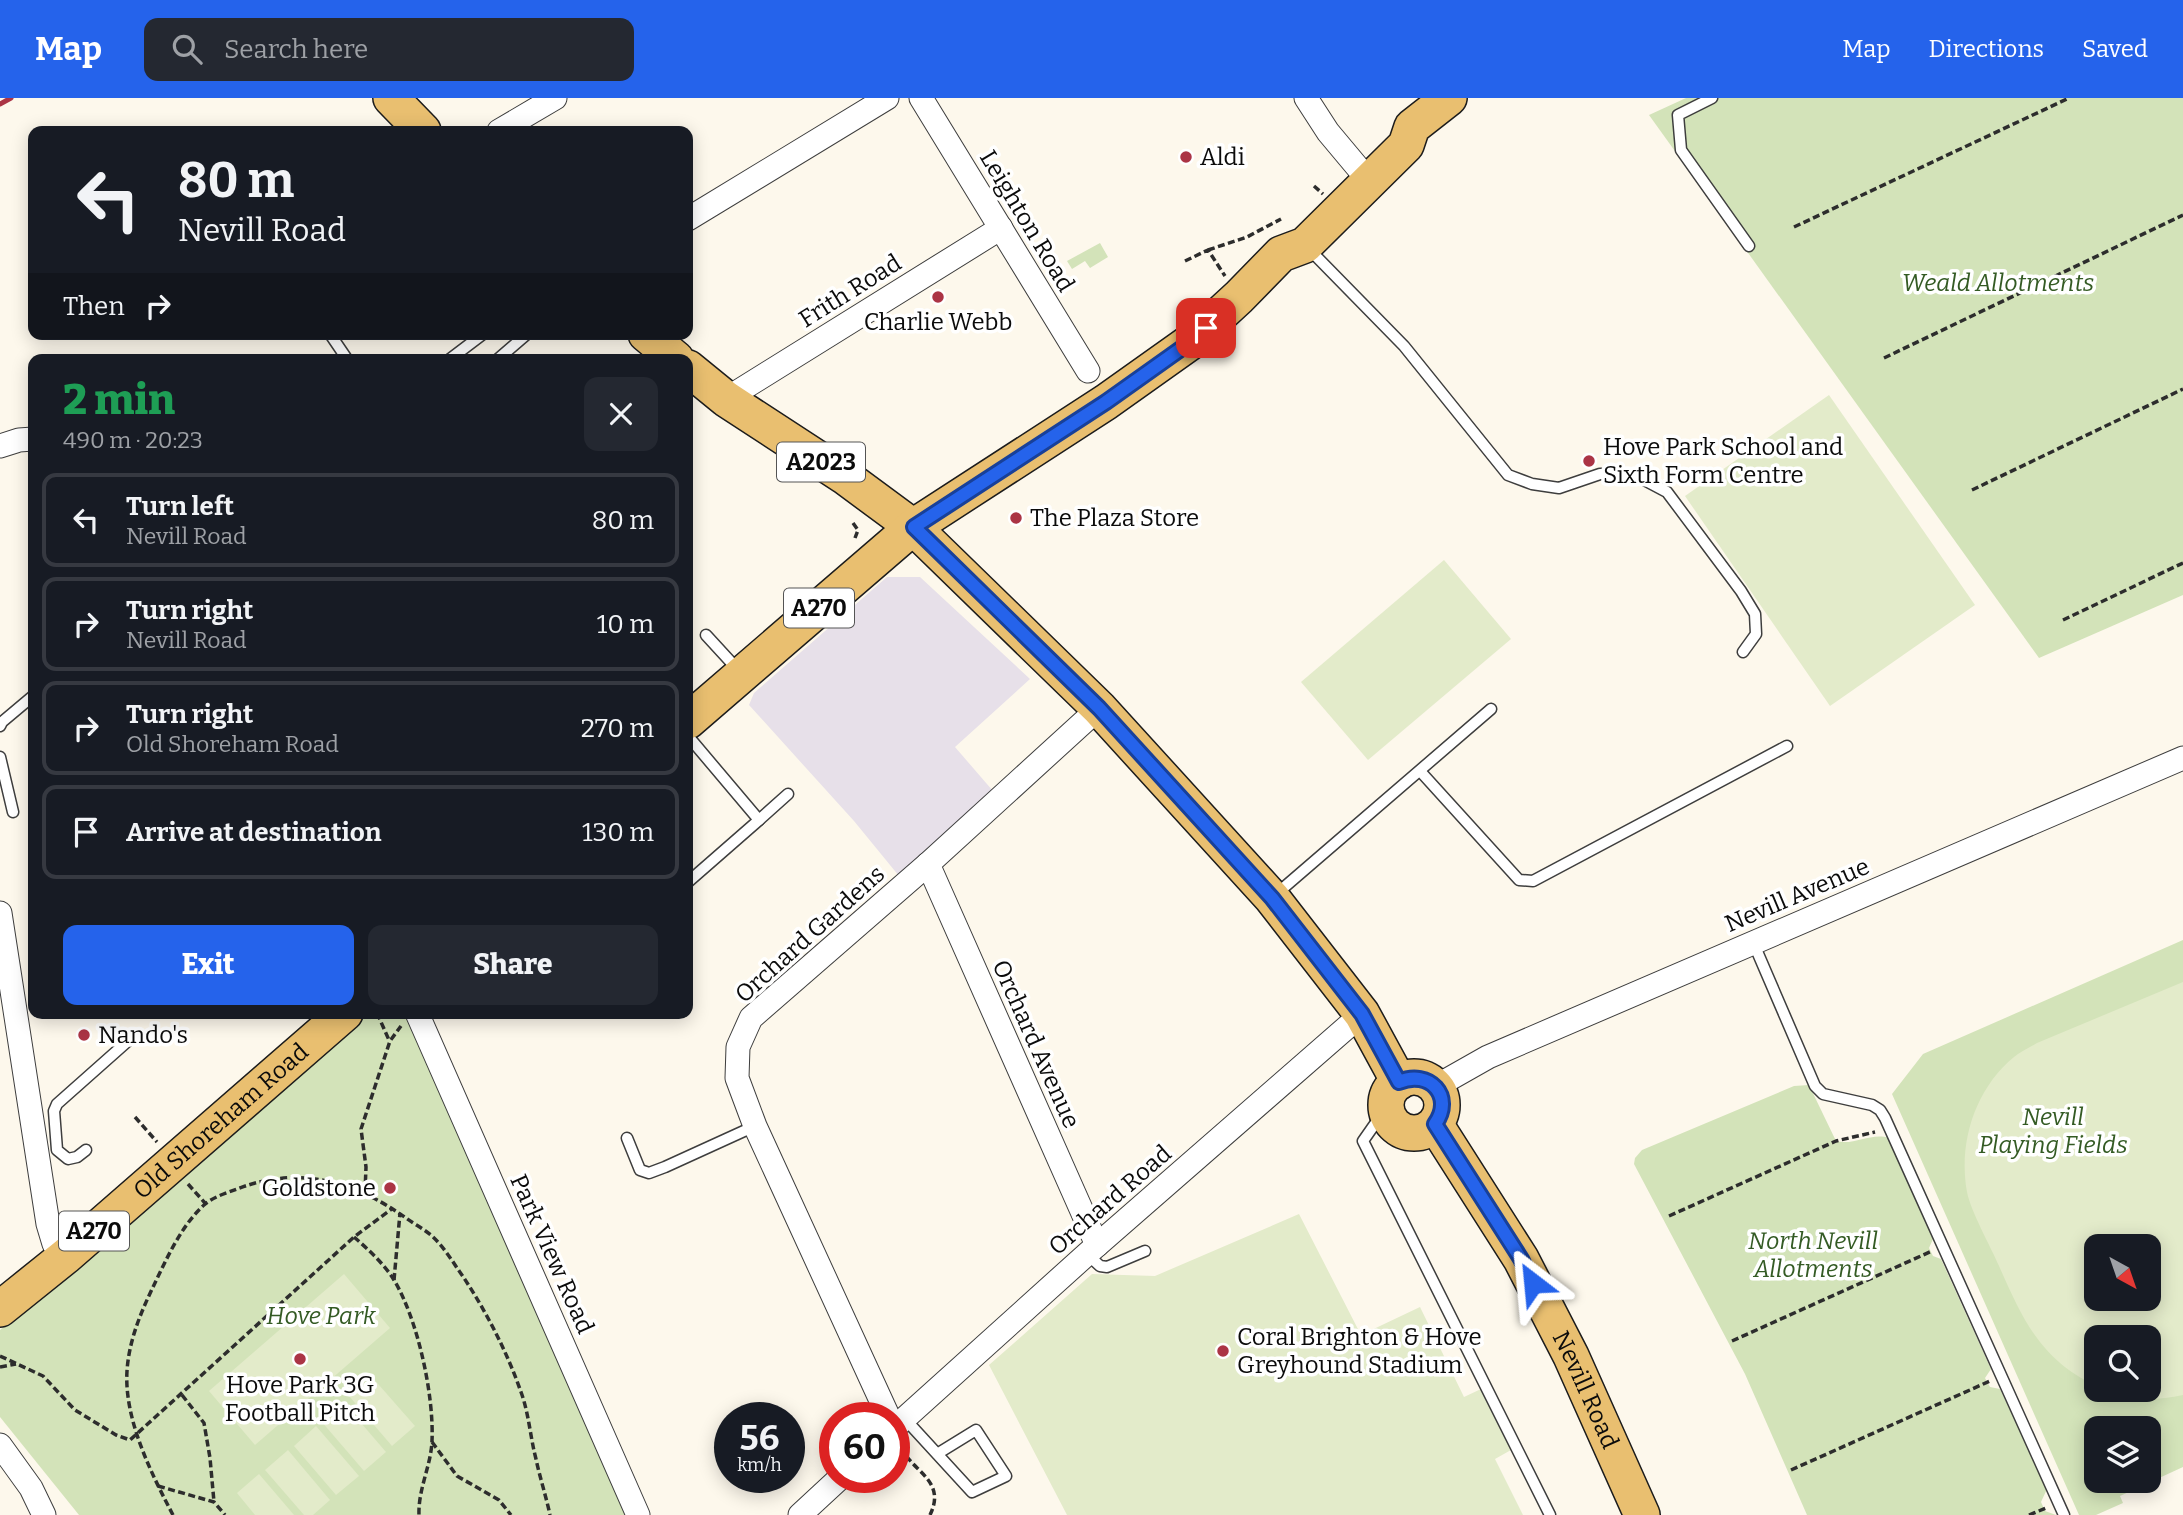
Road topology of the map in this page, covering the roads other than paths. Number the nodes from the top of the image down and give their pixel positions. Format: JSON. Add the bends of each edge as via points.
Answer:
{"nodes":[{"id":1,"x":391,"y":98,"type":"edge"},
{"id":2,"x":555,"y":98,"type":"edge"},
{"id":3,"x":887,"y":98,"type":"edge"},
{"id":4,"x":921,"y":98,"type":"edge"},
{"id":5,"x":1306,"y":98,"type":"edge"},
{"id":6,"x":1449,"y":98,"type":"edge"},
{"id":7,"x":1712,"y":98,"type":"edge"},
{"id":8,"x":418,"y":126,"type":"edge"},
{"id":9,"x":507,"y":126,"type":"edge"},
{"id":10,"x":1362,"y":172,"type":"junction"},
{"id":11,"x":693,"y":216,"type":"edge"},
{"id":12,"x":1001,"y":228,"type":"junction"},
{"id":13,"x":1749,"y":246,"type":"dead end"},
{"id":14,"x":1293,"y":250,"type":"junction"},
{"id":15,"x":475,"y":340,"type":"edge"},
{"id":16,"x":520,"y":340,"type":"edge"},
{"id":17,"x":653,"y":340,"type":"edge"},
{"id":18,"x":457,"y":354,"type":"edge"},
{"id":19,"x":504,"y":354,"type":"edge"},
{"id":20,"x":670,"y":354,"type":"edge"},
{"id":21,"x":1088,"y":371,"type":"dead end"},
{"id":22,"x":693,"y":372,"type":"edge"},
{"id":23,"x":726,"y":399,"type":"junction"},
{"id":24,"x":28,"y":439,"type":"edge"},
{"id":25,"x":0,"y":446,"type":"edge"},
{"id":26,"x":914,"y":527,"type":"junction"},
{"id":27,"x":706,"y":635,"type":"dead end"},
{"id":28,"x":1743,"y":652,"type":"dead end"},
{"id":29,"x":742,"y":674,"type":"junction"},
{"id":30,"x":28,"y":700,"type":"edge"},
{"id":31,"x":1099,"y":708,"type":"junction"},
{"id":32,"x":1491,"y":709,"type":"dead end"},
{"id":33,"x":693,"y":717,"type":"edge"},
{"id":34,"x":0,"y":726,"type":"edge"},
{"id":35,"x":693,"y":743,"type":"edge"},
{"id":36,"x":1787,"y":746,"type":"dead end"},
{"id":37,"x":0,"y":757,"type":"edge"},
{"id":38,"x":2183,"y":758,"type":"edge"},
{"id":39,"x":1420,"y":771,"type":"junction"},
{"id":40,"x":788,"y":794,"type":"dead end"},
{"id":41,"x":13,"y":812,"type":"dead end"},
{"id":42,"x":759,"y":820,"type":"junction"},
{"id":43,"x":928,"y":864,"type":"junction"},
{"id":44,"x":693,"y":878,"type":"edge"},
{"id":45,"x":1272,"y":898,"type":"junction"},
{"id":46,"x":0,"y":913,"type":"edge"},
{"id":47,"x":1754,"y":942,"type":"junction"},
{"id":48,"x":1362,"y":1014,"type":"junction"},
{"id":49,"x":338,"y":1019,"type":"edge"},
{"id":50,"x":410,"y":1019,"type":"edge"},
{"id":51,"x":128,"y":1041,"type":"dead end"},
{"id":52,"x":1399,"y":1082,"type":"junction"},
{"id":53,"x":1435,"y":1087,"type":"junction"},
{"id":54,"x":1388,"y":1116,"type":"junction"},
{"id":55,"x":1435,"y":1124,"type":"junction"},
{"id":56,"x":755,"y":1126,"type":"junction"},
{"id":57,"x":627,"y":1138,"type":"dead end"},
{"id":58,"x":86,"y":1150,"type":"dead end"},
{"id":59,"x":1092,"y":1250,"type":"junction"},
{"id":60,"x":1145,"y":1251,"type":"dead end"},
{"id":61,"x":66,"y":1255,"type":"junction"},
{"id":62,"x":0,"y":1309,"type":"edge"},
{"id":63,"x":886,"y":1402,"type":"edge"},
{"id":64,"x":910,"y":1414,"type":"edge"},
{"id":65,"x":910,"y":1435,"type":"edge"},
{"id":66,"x":0,"y":1445,"type":"edge"},
{"id":67,"x":937,"y":1454,"type":"junction"},
{"id":68,"x":824,"y":1493,"type":"edge"},
{"id":69,"x":44,"y":1515,"type":"edge"},
{"id":70,"x":638,"y":1515,"type":"edge"},
{"id":71,"x":800,"y":1515,"type":"edge"},
{"id":72,"x":1550,"y":1515,"type":"edge"},
{"id":73,"x":1642,"y":1515,"type":"edge"},
{"id":74,"x":2064,"y":1515,"type":"edge"}],
"edges":[{"from":1,"to":8,"type":"main road"},
{"from":2,"to":9,"type":"street"},
{"from":3,"to":11,"type":"street"},
{"from":4,"to":12,"type":"street","name":"Leighton Road"},
{"from":5,"to":10,"type":"street"},
{"from":6,"to":10,"type":"main road","number":"A270","via":[[1412,127],[1391,128]]},
{"from":7,"to":13,"type":"lane","via":[[1678,115],[1681,150]]},
{"from":10,"to":14,"type":"main road","number":"A270","via":[[1287,230]]},
{"from":12,"to":21,"type":"street","name":"Leighton Road"},
{"from":12,"to":23,"type":"street","name":"Frith Road"},
{"from":14,"to":26,"type":"main road","number":"A270","via":[[1189,343]]},
{"from":14,"to":28,"type":"lane","via":[[1404,346],[1508,475],[1559,488],[1600,474],[1633,474],[1667,492],[1755,614],[1756,634]]},
{"from":15,"to":18,"type":"lane"},
{"from":16,"to":19,"type":"lane"},
{"from":17,"to":20,"type":"main road"},
{"from":22,"to":23,"type":"main road","number":"A2023"},
{"from":23,"to":26,"type":"main road","number":"A2023"},
{"from":24,"to":25,"type":"street"},
{"from":26,"to":29,"type":"main road","number":"A270"},
{"from":26,"to":31,"type":"main road","number":"A2023"},
{"from":27,"to":29,"type":"lane"},
{"from":29,"to":33,"type":"main road","number":"A270"},
{"from":30,"to":34,"type":"lane"},
{"from":31,"to":43,"type":"street","name":"Orchard Gardens"},
{"from":31,"to":45,"type":"main road","number":"A2023"},
{"from":32,"to":39,"type":"lane"},
{"from":35,"to":42,"type":"lane"},
{"from":36,"to":39,"type":"lane","via":[[1533,881],[1518,880]]},
{"from":37,"to":41,"type":"lane"},
{"from":38,"to":47,"type":"street","name":"Nevill Avenue"},
{"from":39,"to":45,"type":"lane"},
{"from":40,"to":42,"type":"lane"},
{"from":42,"to":44,"type":"lane"},
{"from":43,"to":56,"type":"street","name":"Orchard Gardens","via":[[751,1018],[738,1047],[737,1078]]},
{"from":43,"to":59,"type":"street","name":"Orchard Avenue"},
{"from":45,"to":48,"type":"main road","number":"A2023"},
{"from":46,"to":61,"type":"street","via":[[48,1224],[54,1244]]},
{"from":47,"to":53,"type":"street","name":"Nevill Avenue","via":[[1488,1057]]},
{"from":47,"to":74,"type":"lane","via":[[1815,1086],[1823,1094],[1872,1105],[1885,1118]]},
{"from":48,"to":52,"type":"main road","number":"A2023"},
{"from":48,"to":59,"type":"street","name":"Orchard Road"},
{"from":49,"to":61,"type":"main road","name":"Old Shoreham Road","number":"A270"},
{"from":50,"to":70,"type":"street","name":"Park View Road"},
{"from":51,"to":58,"type":"lane","via":[[54,1111],[57,1150],[68,1159]]},
{"from":52,"to":53,"type":"main road","via":[[1418,1078]]},
{"from":52,"to":54,"type":"main road","via":[[1388,1097]]},
{"from":53,"to":55,"type":"main road","via":[[1442,1101]]},
{"from":54,"to":55,"type":"main road","via":[[1394,1125],[1415,1133]]},
{"from":54,"to":72,"type":"lane","via":[[1377,1121],[1363,1141]]},
{"from":55,"to":73,"type":"main road","name":"Nevill Road","via":[[1521,1259],[1571,1356]]},
{"from":56,"to":57,"type":"lane","via":[[649,1173],[640,1170]]},
{"from":56,"to":63,"type":"street","name":"Orchard Gardens"},
{"from":59,"to":60,"type":"lane","via":[[1100,1266],[1107,1268]]},
{"from":59,"to":64,"type":"street","name":"Orchard Road"},
{"from":61,"to":62,"type":"main road","name":"Old Shoreham Road","number":"A270"},
{"from":65,"to":67,"type":"lane"},
{"from":66,"to":69,"type":"street"},
{"from":67,"to":67,"type":"lane","via":[[972,1492],[1006,1476],[976,1430]]},
{"from":68,"to":71,"type":"street"}]}
